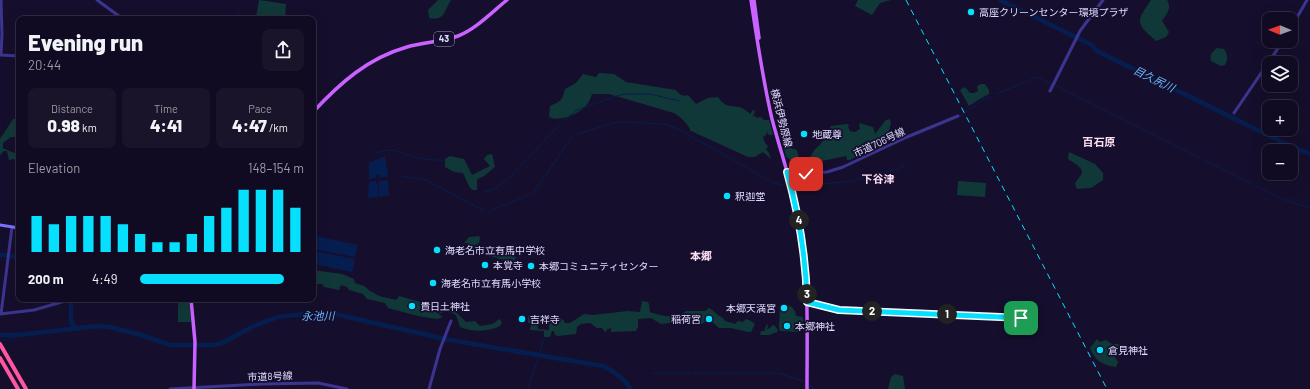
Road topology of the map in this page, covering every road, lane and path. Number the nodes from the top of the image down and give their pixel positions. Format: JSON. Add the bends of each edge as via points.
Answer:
{"nodes":[{"id":1,"x":1,"y":0,"type":"edge"},
{"id":2,"x":97,"y":0,"type":"edge"},
{"id":3,"x":507,"y":0,"type":"edge"},
{"id":4,"x":753,"y":0,"type":"edge"},
{"id":5,"x":1103,"y":0,"type":"edge"},
{"id":6,"x":1306,"y":0,"type":"edge"},
{"id":7,"x":1298,"y":15,"type":"edge"},
{"id":8,"x":119,"y":16,"type":"edge"},
{"id":9,"x":1278,"y":48,"type":"edge"},
{"id":10,"x":0,"y":55,"type":"edge"},
{"id":11,"x":16,"y":56,"type":"edge"},
{"id":12,"x":1050,"y":91,"type":"dead end"},
{"id":13,"x":316,"y":109,"type":"edge"},
{"id":14,"x":1234,"y":112,"type":"dead end"},
{"id":15,"x":958,"y":116,"type":"dead end"},
{"id":16,"x":787,"y":172,"type":"junction"},
{"id":17,"x":0,"y":225,"type":"edge"},
{"id":18,"x":12,"y":227,"type":"junction"},
{"id":19,"x":16,"y":228,"type":"edge"},
{"id":20,"x":61,"y":302,"type":"edge"},
{"id":21,"x":191,"y":302,"type":"edge"},
{"id":22,"x":807,"y":302,"type":"junction"},
{"id":23,"x":1,"y":314,"type":"edge"},
{"id":24,"x":1036,"y":319,"type":"dead end"},
{"id":25,"x":451,"y":321,"type":"dead end"},
{"id":26,"x":0,"y":344,"type":"edge"},
{"id":27,"x":0,"y":358,"type":"edge"},
{"id":28,"x":807,"y":385,"type":"edge"},
{"id":29,"x":194,"y":388,"type":"edge"},
{"id":30,"x":18,"y":389,"type":"edge"},
{"id":31,"x":26,"y":389,"type":"edge"},
{"id":32,"x":170,"y":389,"type":"edge"},
{"id":33,"x":347,"y":389,"type":"edge"},
{"id":34,"x":429,"y":389,"type":"edge"}],
"edges":[{"from":1,"to":10,"type":"street"},
{"from":2,"to":8,"type":"street"},
{"from":3,"to":13,"type":"main road","number":"43","via":[[476,25],[457,36],[406,47],[371,62],[346,79]]},
{"from":4,"to":16,"type":"main road","name":"横浜伊勢原線","via":[[767,97]]},
{"from":5,"to":12,"type":"street","via":[[1078,35]]},
{"from":6,"to":7,"type":"street"},
{"from":9,"to":14,"type":"street"},
{"from":10,"to":11,"type":"street"},
{"from":15,"to":16,"type":"street","name":"市道706号線","via":[[843,167],[827,172]]},
{"from":16,"to":22,"type":"main road","name":"横浜伊勢原線","via":[[801,229]]},
{"from":17,"to":18,"type":"main road"},
{"from":18,"to":19,"type":"main road"},
{"from":18,"to":23,"type":"street"},
{"from":20,"to":23,"type":"street","via":[[34,310]]},
{"from":21,"to":29,"type":"main road","via":[[195,342]]},
{"from":22,"to":24,"type":"street","via":[[839,310]]},
{"from":22,"to":28,"type":"main road","name":"横浜伊勢原線"},
{"from":25,"to":34,"type":"street","via":[[434,366]]},
{"from":26,"to":31,"type":"highway"},
{"from":27,"to":30,"type":"highway"},
{"from":29,"to":32,"type":"street","name":"市道8号線"},
{"from":29,"to":33,"type":"street","name":"市道8号線","via":[[318,383]]}]}
